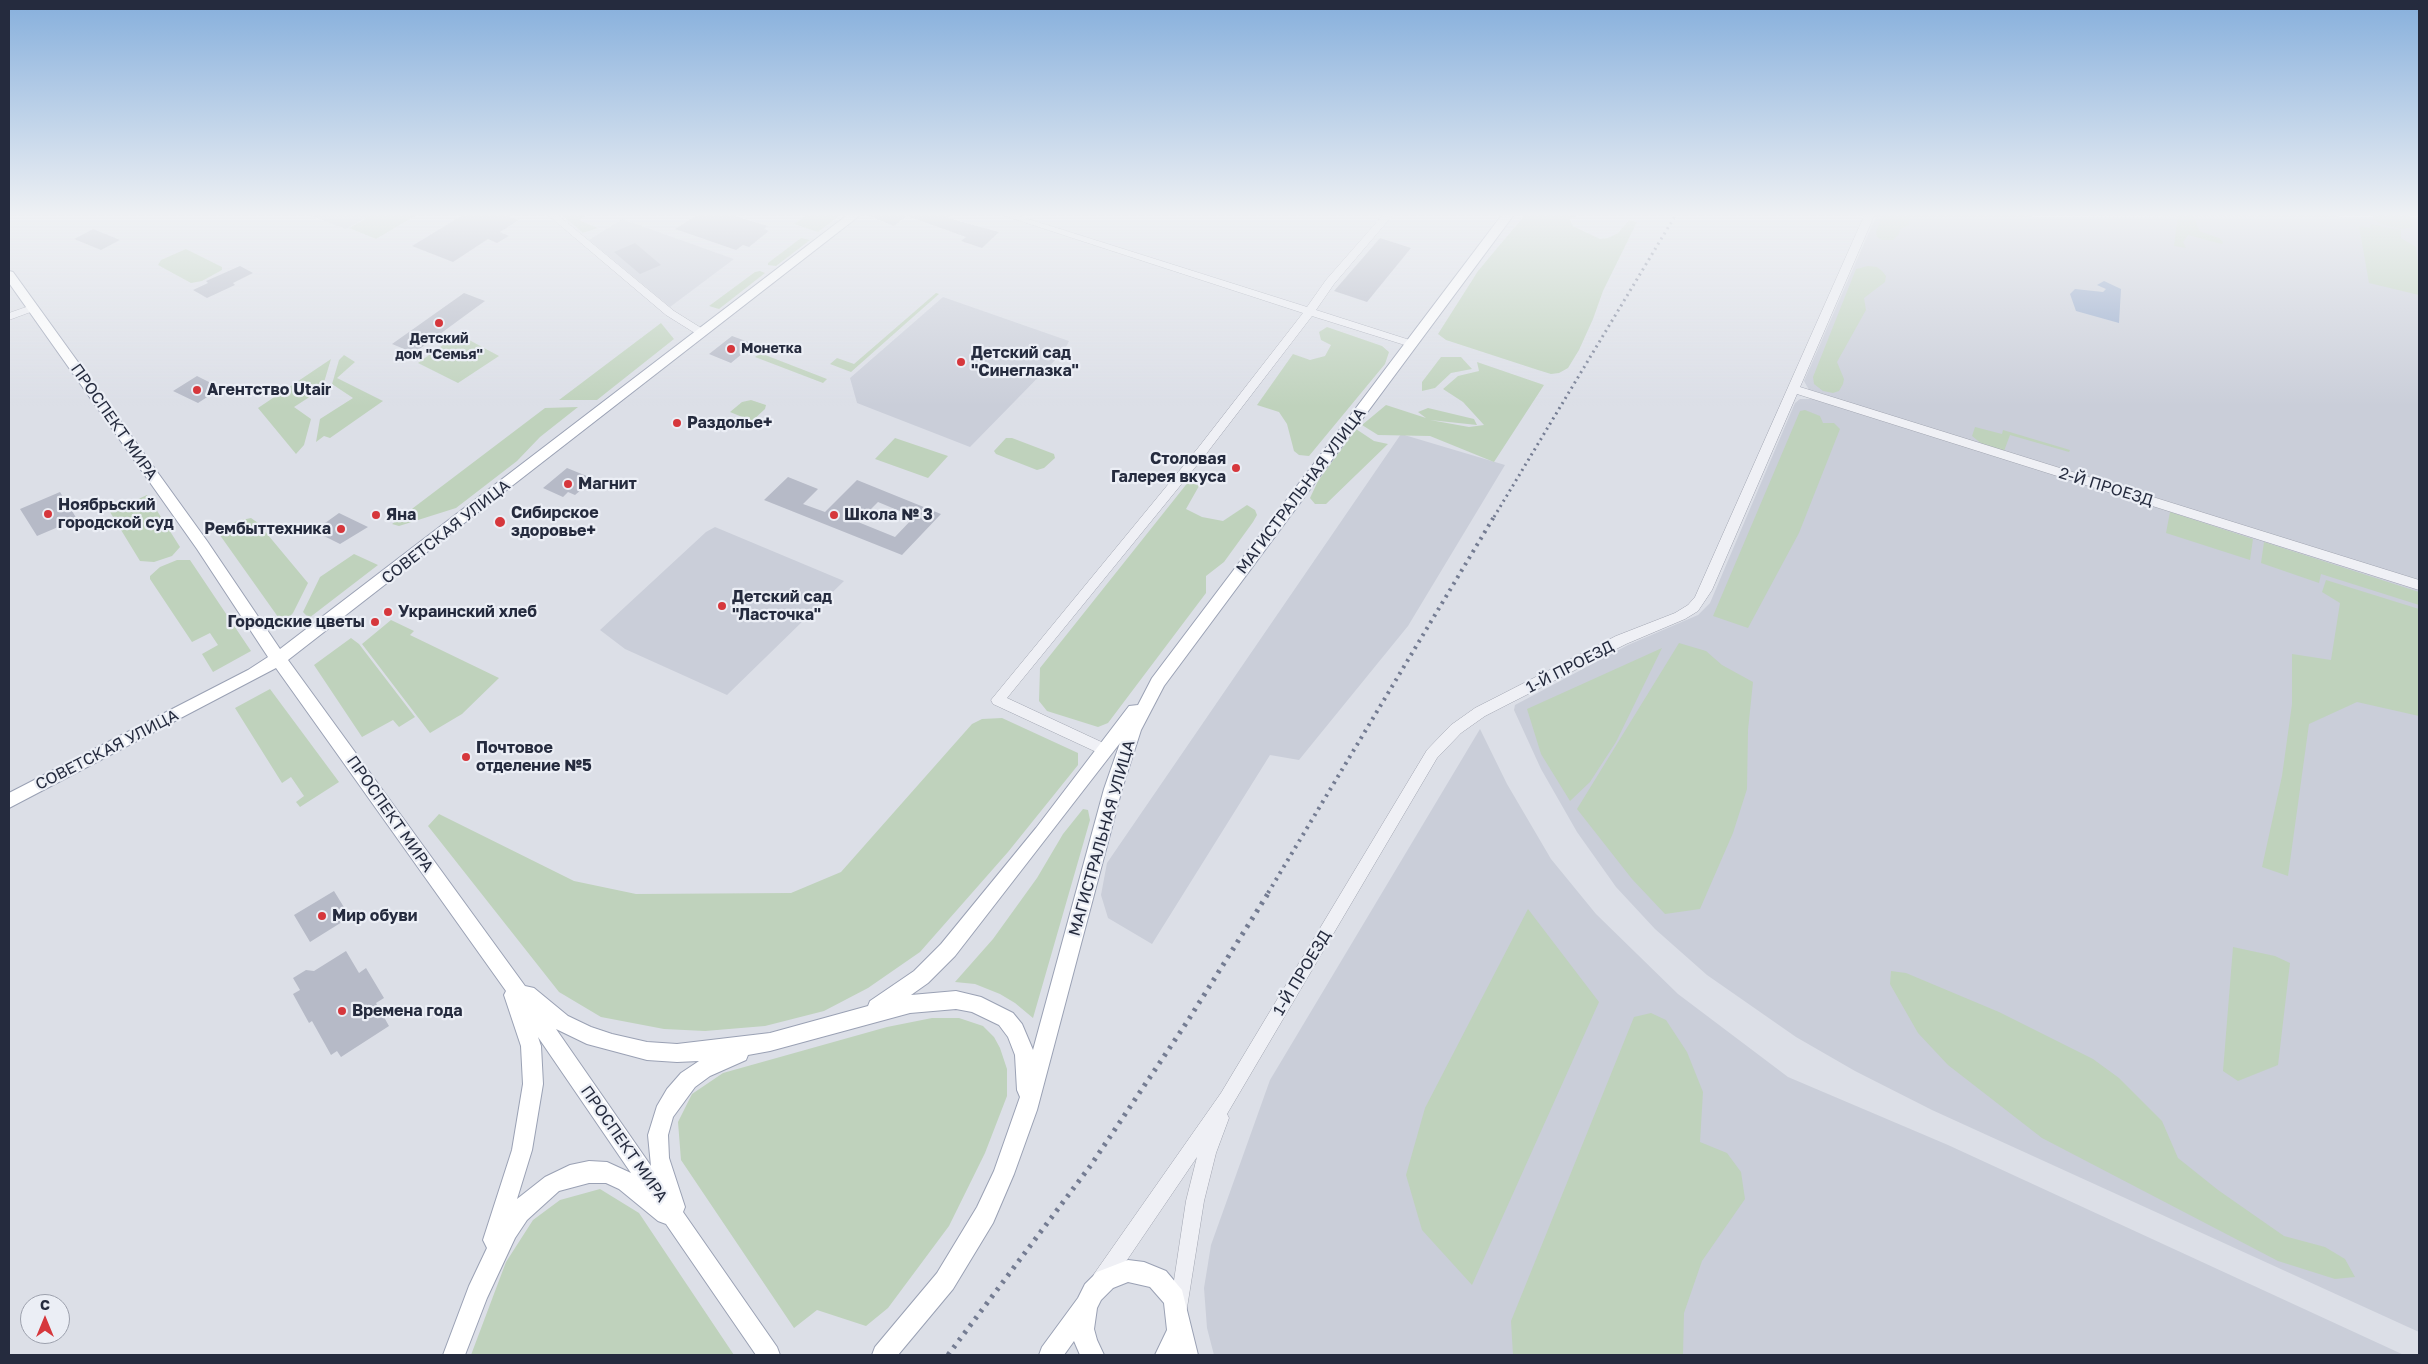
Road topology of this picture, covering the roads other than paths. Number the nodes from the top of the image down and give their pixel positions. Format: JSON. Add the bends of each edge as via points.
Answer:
{"nodes":[{"id":1,"x":12,"y":280,"type":"edge"},
{"id":2,"x":630,"y":280,"type":"edge"},
{"id":3,"x":771,"y":280,"type":"edge"},
{"id":4,"x":1209,"y":280,"type":"edge"},
{"id":5,"x":1332,"y":280,"type":"edge"},
{"id":6,"x":1460,"y":280,"type":"edge"},
{"id":7,"x":1841,"y":280,"type":"edge"},
{"id":8,"x":32,"y":308,"type":"junction"},
{"id":9,"x":1310,"y":312,"type":"junction"},
{"id":10,"x":9,"y":317,"type":"edge"},
{"id":11,"x":702,"y":333,"type":"junction"},
{"id":12,"x":1412,"y":344,"type":"junction"},
{"id":13,"x":1793,"y":389,"type":"junction"},
{"id":14,"x":2419,"y":585,"type":"edge"},
{"id":15,"x":278,"y":659,"type":"junction"},
{"id":16,"x":1158,"y":682,"type":"junction"},
{"id":17,"x":1104,"y":750,"type":"junction"},
{"id":18,"x":9,"y":801,"type":"edge"},
{"id":19,"x":508,"y":977,"type":"junction"},
{"id":20,"x":861,"y":1016,"type":"junction"},
{"id":21,"x":770,"y":1042,"type":"junction"},
{"id":22,"x":1227,"y":1099,"type":"junction"},
{"id":23,"x":1027,"y":1110,"type":"junction"},
{"id":24,"x":679,"y":1223,"type":"junction"},
{"id":25,"x":478,"y":1294,"type":"junction"},
{"id":26,"x":1092,"y":1295,"type":"junction"},
{"id":27,"x":1178,"y":1319,"type":"junction"},
{"id":28,"x":454,"y":1355,"type":"edge"},
{"id":29,"x":769,"y":1355,"type":"edge"},
{"id":30,"x":883,"y":1355,"type":"edge"},
{"id":31,"x":1050,"y":1355,"type":"edge"},
{"id":32,"x":1093,"y":1355,"type":"edge"},
{"id":33,"x":1166,"y":1355,"type":"edge"},
{"id":34,"x":1186,"y":1355,"type":"edge"}],
"edges":[{"from":1,"to":8,"type":"main road","name":"ПРОСПЕКТ МИРА"},
{"from":2,"to":11,"type":"street","via":[[670,313]]},
{"from":3,"to":11,"type":"main road","name":"СОВЕТСКАЯ УЛИЦА"},
{"from":4,"to":9,"type":"street"},
{"from":5,"to":9,"type":"street"},
{"from":6,"to":12,"type":"main road","name":"МАГИСТРАЛЬНАЯ УЛИЦА"},
{"from":7,"to":13,"type":"street","name":"1-Й ПРОЕЗД"},
{"from":8,"to":10,"type":"street"},
{"from":8,"to":15,"type":"main road","name":"ПРОСПЕКТ МИРА","via":[[202,545]]},
{"from":9,"to":12,"type":"street"},
{"from":9,"to":17,"type":"street","via":[[1202,451],[998,700]]},
{"from":11,"to":15,"type":"main road","name":"СОВЕТСКАЯ УЛИЦА"},
{"from":12,"to":16,"type":"main road","name":"МАГИСТРАЛЬНАЯ УЛИЦА"},
{"from":13,"to":14,"type":"street","name":"2-Й ПРОЕЗД"},
{"from":13,"to":22,"type":"street","name":"1-Й ПРОЕЗД","via":[[1706,590],[1693,608],[1621,640],[1480,712],[1445,739],[1421,770]]},
{"from":15,"to":18,"type":"main road","name":"СОВЕТСКАЯ УЛИЦА"},
{"from":15,"to":19,"type":"main road","name":"ПРОСПЕКТ МИРА"},
{"from":16,"to":17,"type":"main road"},
{"from":16,"to":23,"type":"main road","name":"МАГИСТРАЛЬНАЯ УЛИЦА","via":[[1133,730],[1113,789]]},
{"from":17,"to":20,"type":"main road","via":[[948,950],[901,993]]},
{"from":19,"to":21,"type":"main road","via":[[561,1022],[612,1043],[647,1051],[677,1053]]},
{"from":19,"to":24,"type":"main road","name":"ПРОСПЕКТ МИРА"},
{"from":19,"to":25,"type":"main road","via":[[531,1046],[533,1084],[522,1150]]},
{"from":20,"to":21,"type":"main road"},
{"from":20,"to":23,"type":"main road","via":[[933,1001],[974,1003],[992,1011],[1006,1019],[1021,1043],[1027,1073]]},
{"from":21,"to":24,"type":"main road","via":[[704,1069],[688,1080],[664,1113],[658,1135],[659,1158]]},
{"from":22,"to":26,"type":"street","name":"1-Й ПРОЕЗД"},
{"from":22,"to":27,"type":"street","name":"1-Й ПРОЕЗД","via":[[1200,1180],[1190,1224]]},
{"from":23,"to":30,"type":"main road","name":"МАГИСТРАЛЬНАЯ УЛИЦА","via":[[985,1215],[923,1310]]},
{"from":24,"to":25,"type":"main road","via":[[626,1182],[607,1173],[570,1176],[552,1184],[519,1212],[507,1230]]},
{"from":24,"to":29,"type":"main road","name":"ПРОСПЕКТ МИРА"},
{"from":25,"to":28,"type":"main road"},
{"from":26,"to":27,"type":"main road","via":[[1113,1276],[1128,1271],[1144,1273],[1164,1285],[1174,1298]]},
{"from":26,"to":31,"type":"main road"},
{"from":26,"to":32,"type":"main road","via":[[1084,1313],[1083,1329],[1086,1344]]},
{"from":27,"to":33,"type":"main road","via":[[1176,1337]]},
{"from":27,"to":34,"type":"main road"}]}
